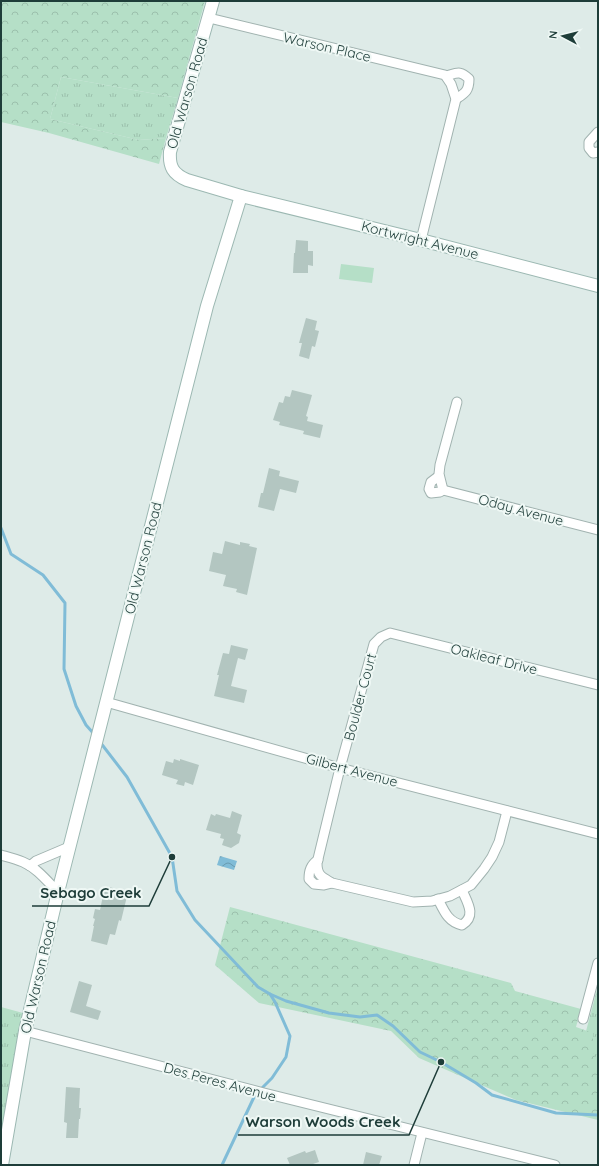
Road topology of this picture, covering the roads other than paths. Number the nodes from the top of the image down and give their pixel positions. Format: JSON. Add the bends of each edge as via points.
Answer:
{"nodes":[{"id":1,"x":214,"y":1,"type":"edge"},
{"id":2,"x":209,"y":18,"type":"junction"},
{"id":3,"x":446,"y":76,"type":"junction"},
{"id":4,"x":456,"y":99,"type":"junction"},
{"id":5,"x":598,"y":132,"type":"edge"},
{"id":6,"x":598,"y":152,"type":"edge"},
{"id":7,"x":241,"y":196,"type":"junction"},
{"id":8,"x":421,"y":240,"type":"junction"},
{"id":9,"x":598,"y":286,"type":"edge"},
{"id":10,"x":457,"y":402,"type":"dead end"},
{"id":11,"x":439,"y":476,"type":"junction"},
{"id":12,"x":443,"y":490,"type":"junction"},
{"id":13,"x":598,"y":530,"type":"edge"},
{"id":14,"x":390,"y":633,"type":"joint"},
{"id":15,"x":598,"y":685,"type":"edge"},
{"id":16,"x":106,"y":702,"type":"junction"},
{"id":17,"x":340,"y":768,"type":"junction"},
{"id":18,"x":507,"y":811,"type":"junction"},
{"id":19,"x":598,"y":834,"type":"edge"},
{"id":20,"x":69,"y":847,"type":"junction"},
{"id":21,"x":1,"y":855,"type":"edge"},
{"id":22,"x":30,"y":866,"type":"junction"},
{"id":23,"x":462,"y":890,"type":"junction"},
{"id":24,"x":58,"y":892,"type":"junction"},
{"id":25,"x":438,"y":899,"type":"junction"},
{"id":26,"x":598,"y":962,"type":"edge"},
{"id":27,"x":583,"y":1019,"type":"dead end"},
{"id":28,"x":25,"y":1030,"type":"junction"},
{"id":29,"x":422,"y":1133,"type":"junction"},
{"id":30,"x":2,"y":1165,"type":"edge"},
{"id":31,"x":414,"y":1165,"type":"edge"},
{"id":32,"x":555,"y":1165,"type":"edge"}],
"edges":[{"from":1,"to":2,"type":"street","name":"Old Warson Road"},
{"from":2,"to":3,"type":"street","name":"Warson Place"},
{"from":2,"to":7,"type":"street","name":"Old Warson Road","via":[[170,152],[170,160],[172,168],[187,180]]},
{"from":3,"to":4,"type":"street"},
{"from":3,"to":4,"type":"street","name":"Warson Place","via":[[464,74],[469,80],[469,87]]},
{"from":4,"to":8,"type":"street","name":"Warson Place"},
{"from":5,"to":6,"type":"street","via":[[589,142],[589,148],[593,152]]},
{"from":7,"to":8,"type":"street","name":"Kortwright Avenue"},
{"from":7,"to":16,"type":"street","name":"Old Warson Road","via":[[207,306]]},
{"from":8,"to":9,"type":"street","name":"Kortwright Avenue"},
{"from":10,"to":11,"type":"street"},
{"from":11,"to":12,"type":"street"},
{"from":11,"to":12,"type":"street","name":"Oday Avenue","via":[[431,482],[429,489],[431,492]]},
{"from":12,"to":13,"type":"street","name":"Oday Avenue"},
{"from":14,"to":15,"type":"street","name":"Oakleaf Drive"},
{"from":14,"to":17,"type":"street","name":"Boulder Court","via":[[374,644]]},
{"from":16,"to":17,"type":"street","name":"Gilbert Avenue"},
{"from":16,"to":20,"type":"street","name":"Old Warson Road"},
{"from":17,"to":18,"type":"street","name":"Gilbert Avenue"},
{"from":17,"to":25,"type":"street","name":"Boulder Court","via":[[318,862],[312,864],[309,879],[314,884],[332,883],[413,902]]},
{"from":18,"to":19,"type":"street","name":"Gilbert Avenue"},
{"from":18,"to":23,"type":"street","via":[[499,842],[492,857],[471,885]]},
{"from":20,"to":22,"type":"street"},
{"from":20,"to":24,"type":"street","name":"Old Warson Road"},
{"from":21,"to":22,"type":"street"},
{"from":22,"to":24,"type":"street"},
{"from":23,"to":25,"type":"street"},
{"from":23,"to":25,"type":"street","via":[[470,914],[467,922],[462,925],[451,920]]},
{"from":24,"to":28,"type":"street","name":"Old Warson Road"},
{"from":26,"to":27,"type":"street"},
{"from":28,"to":29,"type":"street","name":"Des Peres Avenue"},
{"from":28,"to":30,"type":"street","name":"Old Warson Road"},
{"from":29,"to":31,"type":"street"},
{"from":29,"to":32,"type":"street","name":"Des Peres Avenue"}]}
